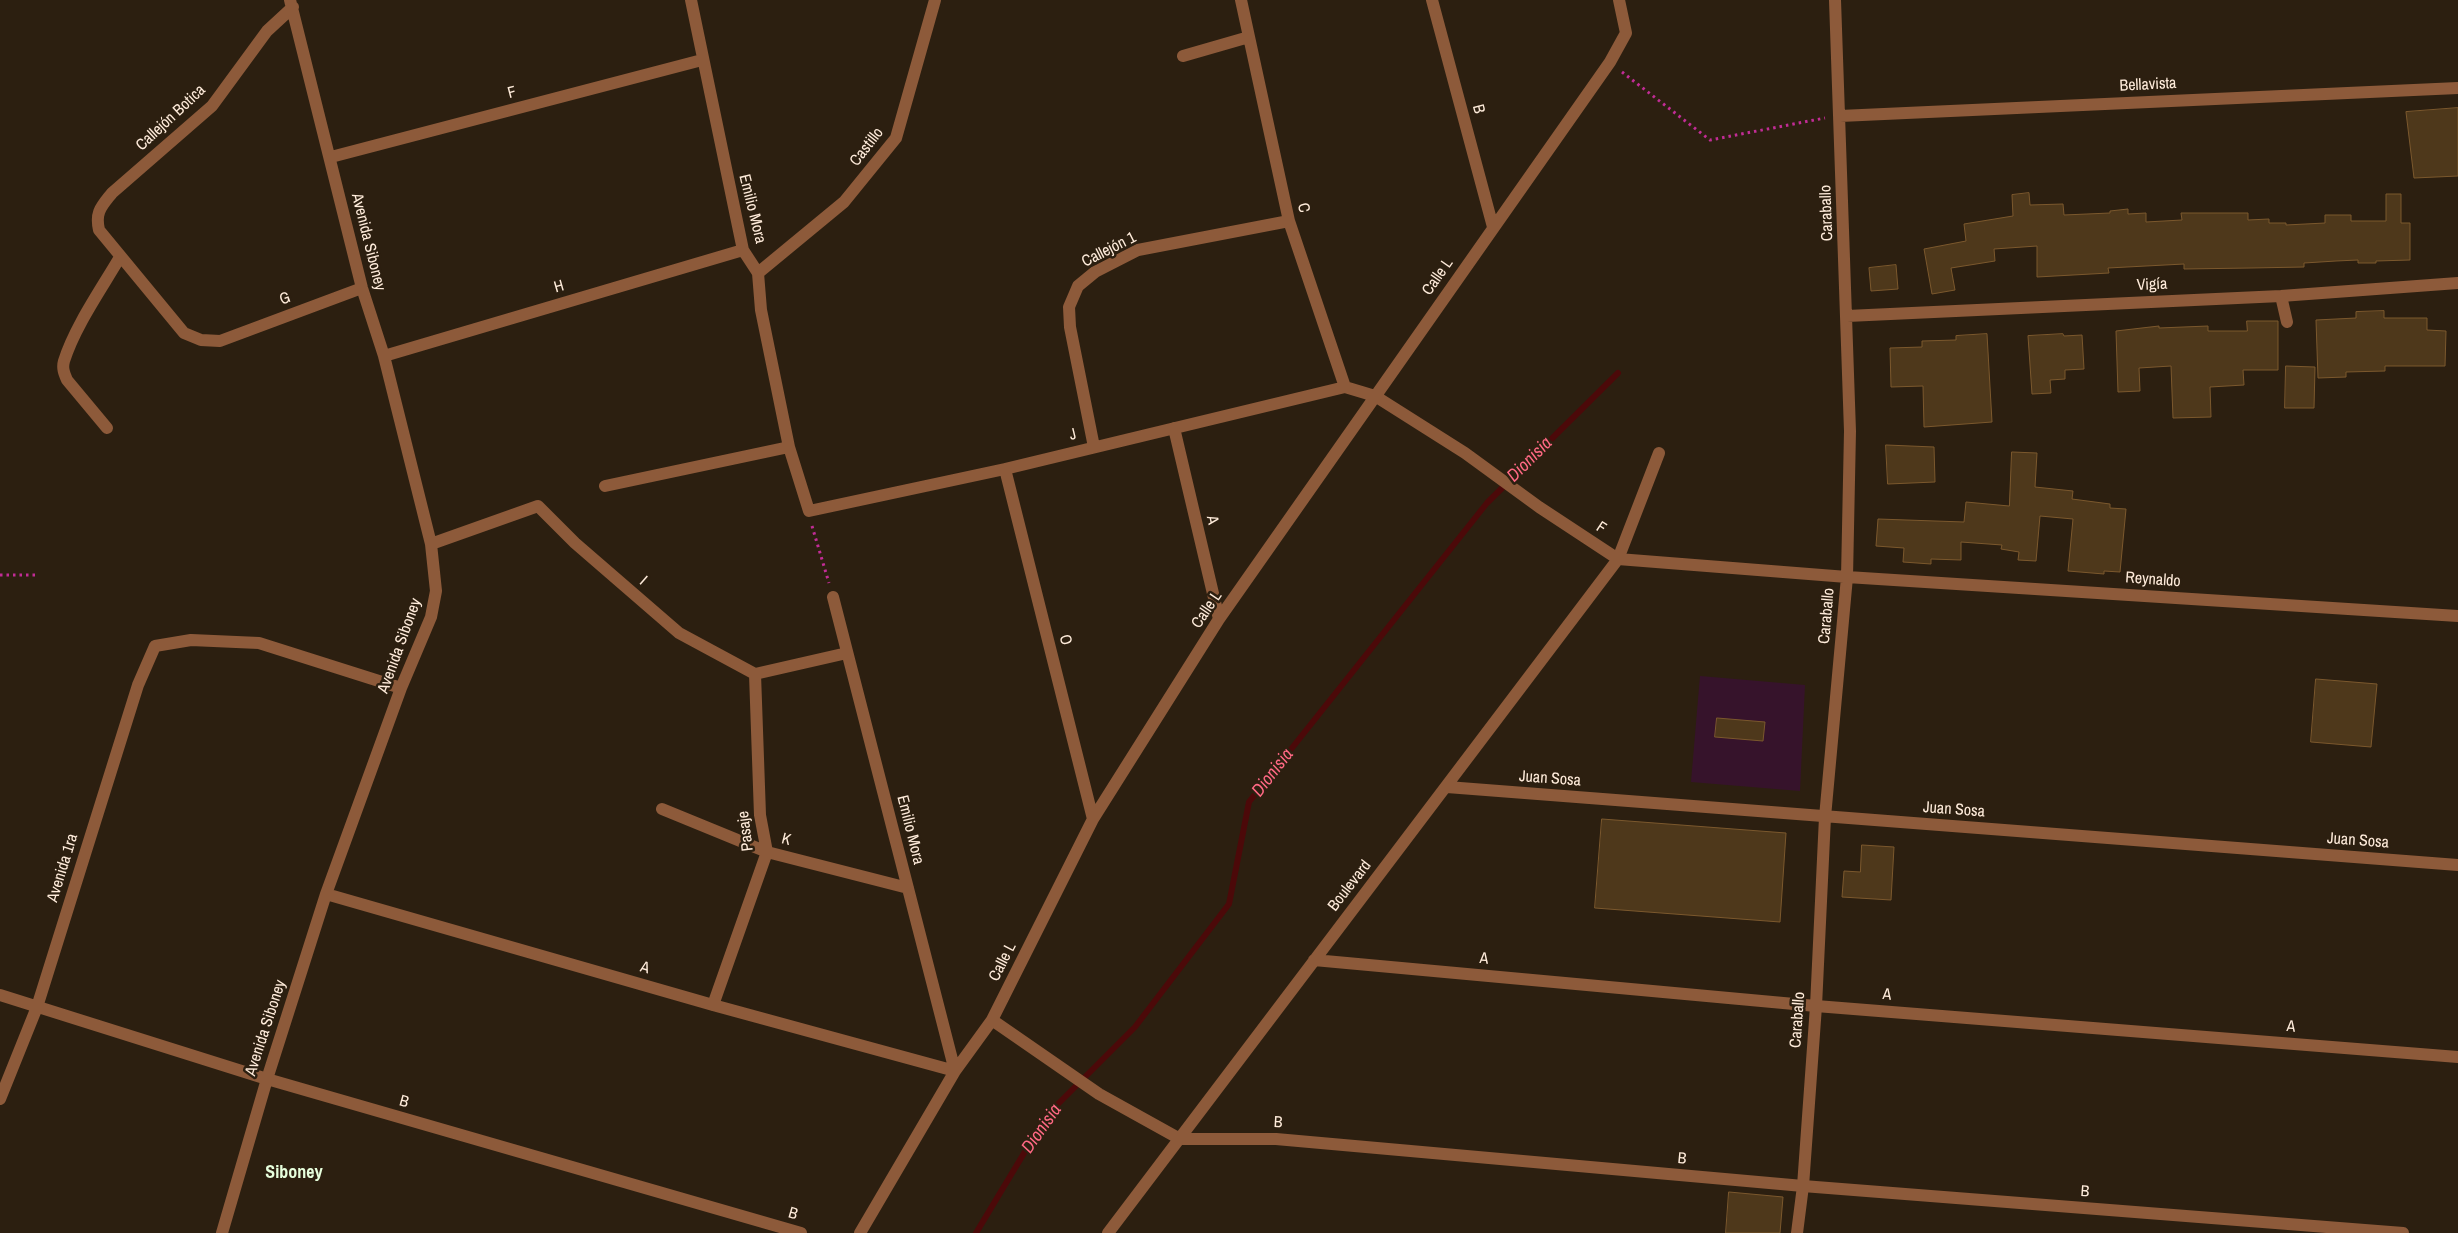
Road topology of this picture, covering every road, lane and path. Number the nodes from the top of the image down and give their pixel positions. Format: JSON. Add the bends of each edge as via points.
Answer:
{"nodes":[{"id":1,"x":691,"y":0,"type":"edge"},
{"id":2,"x":935,"y":0,"type":"edge"},
{"id":3,"x":1241,"y":0,"type":"edge"},
{"id":4,"x":1432,"y":0,"type":"edge"},
{"id":5,"x":1619,"y":0,"type":"edge"},
{"id":6,"x":1835,"y":0,"type":"edge"},
{"id":7,"x":291,"y":3,"type":"edge"},
{"id":8,"x":1249,"y":37,"type":"junction"},
{"id":9,"x":1183,"y":56,"type":"dead end"},
{"id":10,"x":702,"y":60,"type":"junction"},
{"id":11,"x":1610,"y":62,"type":"junction"},
{"id":12,"x":2458,"y":88,"type":"edge"},
{"id":13,"x":1840,"y":116,"type":"junction"},
{"id":14,"x":331,"y":157,"type":"junction"},
{"id":15,"x":1289,"y":221,"type":"junction"},
{"id":16,"x":1493,"y":227,"type":"junction"},
{"id":17,"x":744,"y":250,"type":"junction"},
{"id":18,"x":120,"y":257,"type":"junction"},
{"id":19,"x":758,"y":273,"type":"junction"},
{"id":20,"x":2458,"y":283,"type":"edge"},
{"id":21,"x":362,"y":288,"type":"junction"},
{"id":22,"x":2281,"y":296,"type":"junction"},
{"id":23,"x":1847,"y":316,"type":"junction"},
{"id":24,"x":2287,"y":322,"type":"dead end"},
{"id":25,"x":384,"y":356,"type":"junction"},
{"id":26,"x":1345,"y":387,"type":"junction"},
{"id":27,"x":1375,"y":396,"type":"junction"},
{"id":28,"x":107,"y":428,"type":"dead end"},
{"id":29,"x":1174,"y":428,"type":"junction"},
{"id":30,"x":789,"y":447,"type":"junction"},
{"id":31,"x":1094,"y":447,"type":"junction"},
{"id":32,"x":1659,"y":453,"type":"dead end"},
{"id":33,"x":1005,"y":469,"type":"junction"},
{"id":34,"x":605,"y":486,"type":"dead end"},
{"id":35,"x":809,"y":511,"type":"junction"},
{"id":36,"x":431,"y":544,"type":"junction"},
{"id":37,"x":1618,"y":558,"type":"junction"},
{"id":38,"x":0,"y":575,"type":"edge"},
{"id":39,"x":35,"y":575,"type":"dead end"},
{"id":40,"x":1847,"y":577,"type":"junction"},
{"id":41,"x":833,"y":597,"type":"joint"},
{"id":42,"x":2458,"y":616,"type":"edge"},
{"id":43,"x":1219,"y":619,"type":"junction"},
{"id":44,"x":847,"y":653,"type":"junction"},
{"id":45,"x":755,"y":674,"type":"junction"},
{"id":46,"x":401,"y":688,"type":"junction"},
{"id":47,"x":1447,"y":787,"type":"junction"},
{"id":48,"x":662,"y":809,"type":"dead end"},
{"id":49,"x":1825,"y":816,"type":"junction"},
{"id":50,"x":1093,"y":819,"type":"junction"},
{"id":51,"x":767,"y":852,"type":"junction"},
{"id":52,"x":2458,"y":865,"type":"edge"},
{"id":53,"x":908,"y":888,"type":"junction"},
{"id":54,"x":326,"y":894,"type":"junction"},
{"id":55,"x":1314,"y":960,"type":"junction"},
{"id":56,"x":0,"y":995,"type":"edge"},
{"id":57,"x":713,"y":1005,"type":"junction"},
{"id":58,"x":1816,"y":1006,"type":"junction"},
{"id":59,"x":37,"y":1007,"type":"junction"},
{"id":60,"x":992,"y":1020,"type":"junction"},
{"id":61,"x":2458,"y":1056,"type":"edge"},
{"id":62,"x":955,"y":1071,"type":"junction"},
{"id":63,"x":267,"y":1079,"type":"junction"},
{"id":64,"x":0,"y":1099,"type":"edge"},
{"id":65,"x":1180,"y":1139,"type":"junction"},
{"id":66,"x":1803,"y":1186,"type":"junction"},
{"id":67,"x":222,"y":1233,"type":"edge"},
{"id":68,"x":801,"y":1233,"type":"edge"},
{"id":69,"x":860,"y":1233,"type":"edge"},
{"id":70,"x":1108,"y":1233,"type":"edge"},
{"id":71,"x":1797,"y":1233,"type":"edge"},
{"id":72,"x":2403,"y":1233,"type":"edge"}],
"edges":[{"from":1,"to":10,"type":"street","name":"Emilio Mora"},
{"from":2,"to":19,"type":"street","name":"Castillo","via":[[896,138],[844,202]]},
{"from":3,"to":8,"type":"street","name":"C"},
{"from":4,"to":16,"type":"street","name":"B"},
{"from":5,"to":11,"type":"street","name":"Calle L","via":[[1626,33]]},
{"from":6,"to":13,"type":"street","name":"Caraballo"},
{"from":7,"to":14,"type":"street","name":"Avenida Siboney"},
{"from":7,"to":18,"type":"street","name":"Callejón Botica","via":[[212,106],[101,207],[97,217],[99,230]]},
{"from":8,"to":9,"type":"street"},
{"from":8,"to":15,"type":"street","name":"C"},
{"from":10,"to":14,"type":"street","name":"F"},
{"from":10,"to":17,"type":"street","name":"Emilio Mora"},
{"from":11,"to":13,"type":"path","via":[[1710,140]]},
{"from":11,"to":16,"type":"street","name":"Calle L"},
{"from":12,"to":13,"type":"street","name":"Bellavista"},
{"from":13,"to":23,"type":"street","name":"Caraballo"},
{"from":14,"to":21,"type":"street","name":"Avenida Siboney"},
{"from":15,"to":26,"type":"street","name":"C"},
{"from":15,"to":31,"type":"street","name":"Callejón 1","via":[[1138,250],[1095,272],[1078,286],[1069,307],[1070,327]]},
{"from":16,"to":27,"type":"street","name":"Calle L"},
{"from":17,"to":19,"type":"street","name":"Emilio Mora"},
{"from":17,"to":25,"type":"street","name":"H"},
{"from":18,"to":21,"type":"street","name":"G","via":[[184,333],[201,340],[220,341]]},
{"from":18,"to":28,"type":"street","via":[[78,331],[64,361],[63,371]]},
{"from":19,"to":30,"type":"street","name":"Emilio Mora","via":[[760,310]]},
{"from":20,"to":22,"type":"street","name":"Vigía"},
{"from":21,"to":25,"type":"street","name":"Avenida Siboney"},
{"from":22,"to":23,"type":"street","name":"Vigía"},
{"from":22,"to":24,"type":"street"},
{"from":23,"to":40,"type":"street","name":"Caraballo","via":[[1850,431]]},
{"from":25,"to":36,"type":"street","name":"Avenida Siboney"},
{"from":26,"to":27,"type":"street"},
{"from":26,"to":29,"type":"street","name":"J"},
{"from":27,"to":37,"type":"street","name":"F"},
{"from":27,"to":43,"type":"street","name":"Calle L"},
{"from":29,"to":31,"type":"street","name":"J"},
{"from":29,"to":43,"type":"street","name":"A"},
{"from":30,"to":34,"type":"street"},
{"from":30,"to":35,"type":"street","name":"Emilio Mora"},
{"from":31,"to":33,"type":"street","name":"J"},
{"from":32,"to":37,"type":"street","name":"Boulevard"},
{"from":33,"to":35,"type":"street","name":"J"},
{"from":33,"to":50,"type":"street","name":"O"},
{"from":35,"to":41,"type":"path"},
{"from":36,"to":45,"type":"street","name":"I","via":[[538,506],[575,543],[679,633]]},
{"from":36,"to":46,"type":"street","name":"Avenida Siboney","via":[[436,591],[431,617]]},
{"from":37,"to":40,"type":"street","name":"F"},
{"from":37,"to":47,"type":"street","name":"Boulevard"},
{"from":38,"to":39,"type":"path"},
{"from":40,"to":42,"type":"street","name":"Reynaldo"},
{"from":40,"to":49,"type":"street","name":"Caraballo"},
{"from":41,"to":44,"type":"street","name":"Emilio Mora"},
{"from":43,"to":50,"type":"street","name":"Calle L"},
{"from":44,"to":45,"type":"street"},
{"from":44,"to":53,"type":"street","name":"Emilio Mora"},
{"from":45,"to":51,"type":"street","name":"Pasaje","via":[[760,815]]},
{"from":46,"to":54,"type":"street","name":"Avenida Siboney"},
{"from":46,"to":59,"type":"street","name":"Avenida 1ra","via":[[259,643],[191,640],[155,646],[138,685]]},
{"from":47,"to":49,"type":"street","name":"Juan Sosa"},
{"from":47,"to":55,"type":"street","name":"Boulevard"},
{"from":48,"to":51,"type":"street","name":"K"},
{"from":49,"to":52,"type":"street","name":"Juan Sosa"},
{"from":49,"to":58,"type":"street","name":"Caraballo"},
{"from":50,"to":60,"type":"street","name":"Calle L"},
{"from":51,"to":53,"type":"street","name":"K"},
{"from":51,"to":57,"type":"street","name":"Pasaje"},
{"from":53,"to":62,"type":"street","name":"Emilio Mora"},
{"from":54,"to":57,"type":"street","name":"A"},
{"from":54,"to":63,"type":"street","name":"Avenida Siboney"},
{"from":55,"to":58,"type":"street","name":"A"},
{"from":55,"to":65,"type":"street","name":"Boulevard"},
{"from":56,"to":59,"type":"street","name":"B"},
{"from":57,"to":62,"type":"street","name":"A"},
{"from":58,"to":61,"type":"street","name":"A"},
{"from":58,"to":66,"type":"street","name":"Caraballo"},
{"from":59,"to":63,"type":"street","name":"B"},
{"from":59,"to":64,"type":"street","name":"Avenida 1ra"},
{"from":60,"to":62,"type":"street","name":"Calle L"},
{"from":60,"to":65,"type":"street","name":"B","via":[[1099,1094]]},
{"from":62,"to":69,"type":"street","name":"Calle L"},
{"from":63,"to":67,"type":"street","name":"Avenida Siboney"},
{"from":63,"to":68,"type":"street","name":"B"},
{"from":65,"to":66,"type":"street","name":"B","via":[[1276,1139]]},
{"from":65,"to":70,"type":"street","name":"Boulevard"},
{"from":66,"to":71,"type":"street","name":"Caraballo"},
{"from":66,"to":72,"type":"street","name":"B"}]}
